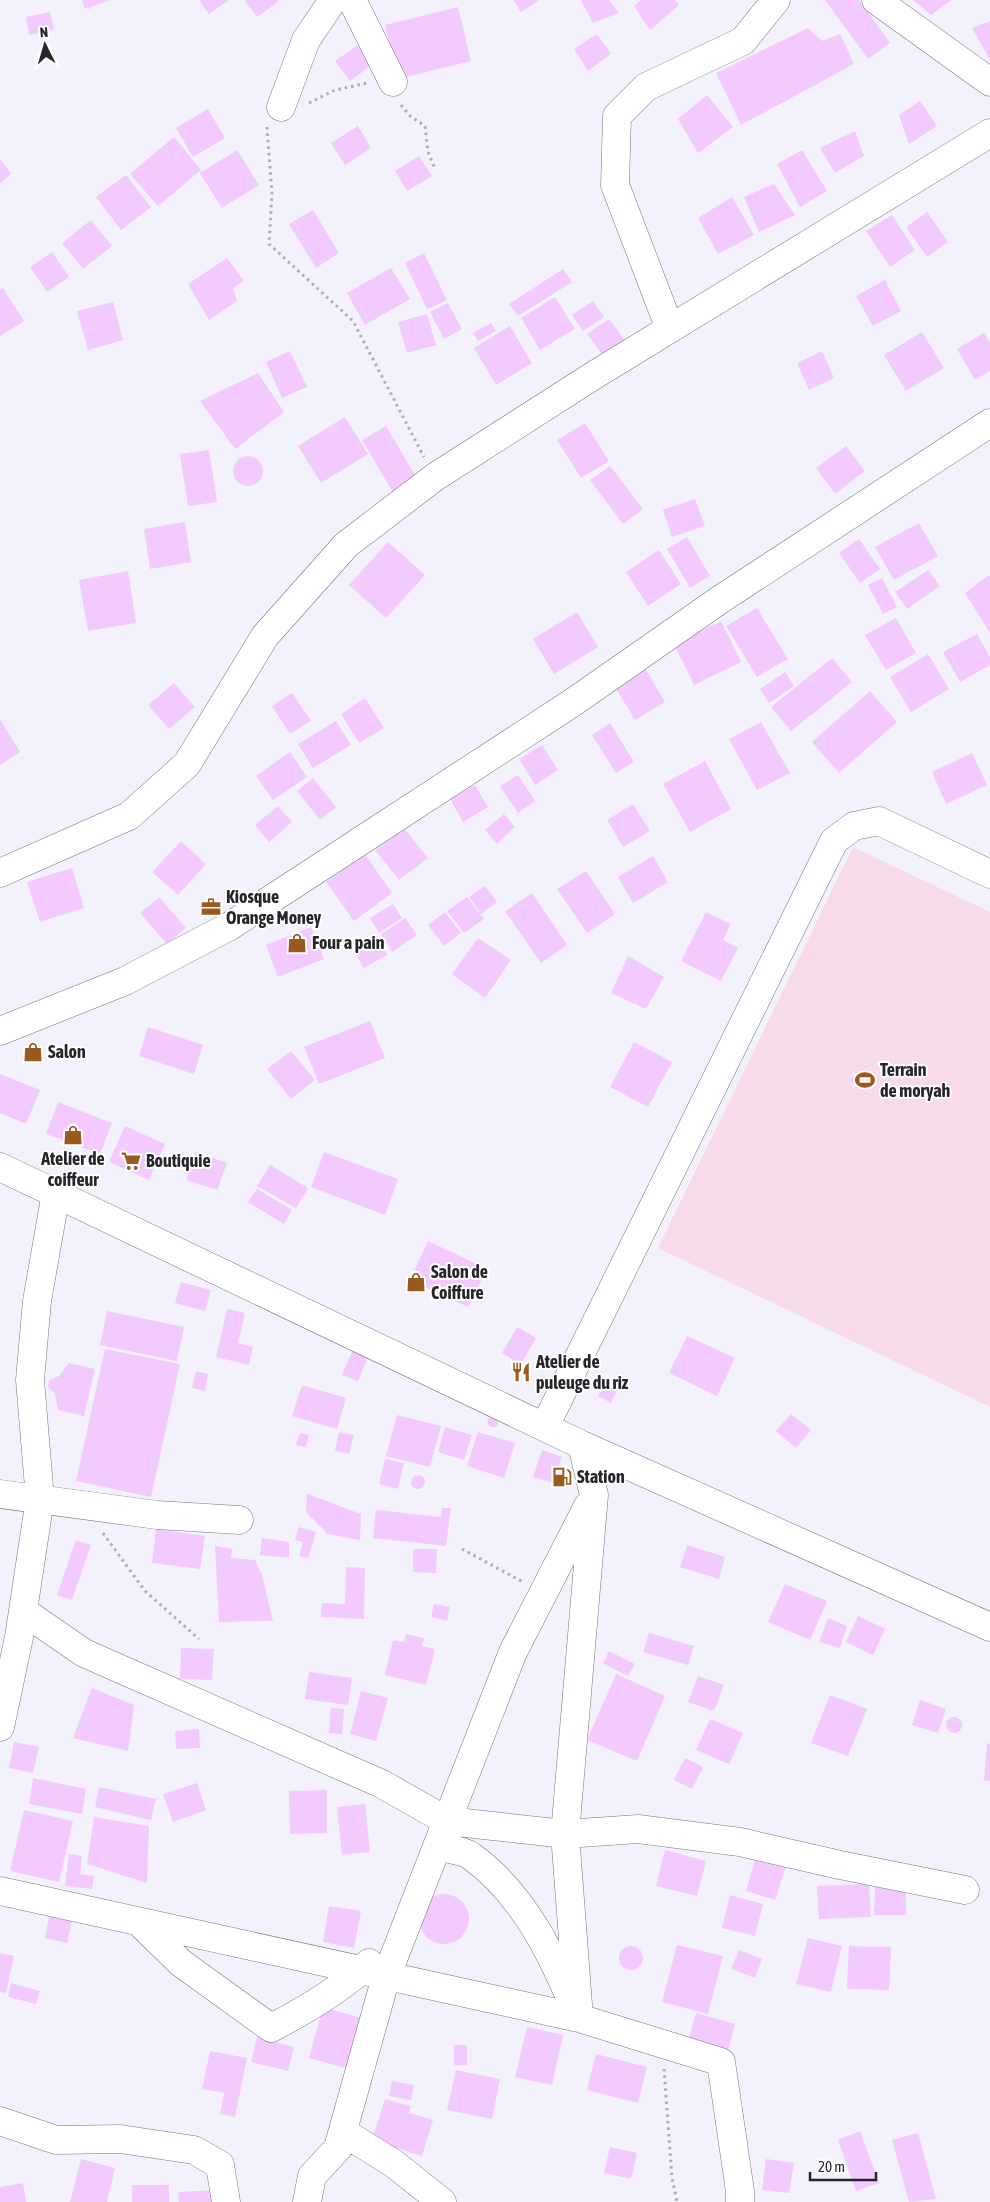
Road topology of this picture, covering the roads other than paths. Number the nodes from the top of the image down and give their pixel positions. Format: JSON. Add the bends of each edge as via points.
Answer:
{"nodes":[{"id":1,"x":333,"y":0,"type":"edge"},
{"id":2,"x":352,"y":0,"type":"edge"},
{"id":3,"x":776,"y":0,"type":"edge"},
{"id":4,"x":876,"y":0,"type":"edge"},
{"id":5,"x":393,"y":82,"type":"road end"},
{"id":6,"x":990,"y":82,"type":"edge"},
{"id":7,"x":280,"y":107,"type":"road end"},
{"id":8,"x":990,"y":133,"type":"edge"},
{"id":9,"x":670,"y":329,"type":"junction"},
{"id":10,"x":990,"y":423,"type":"edge"},
{"id":11,"x":0,"y":873,"type":"edge"},
{"id":12,"x":990,"y":874,"type":"edge"},
{"id":13,"x":0,"y":1031,"type":"edge"},
{"id":14,"x":0,"y":1168,"type":"edge"},
{"id":15,"x":56,"y":1194,"type":"junction"},
{"id":16,"x":545,"y":1426,"type":"junction"},
{"id":17,"x":582,"y":1445,"type":"junction"},
{"id":18,"x":0,"y":1494,"type":"edge"},
{"id":19,"x":594,"y":1495,"type":"junction"},
{"id":20,"x":40,"y":1499,"type":"junction"},
{"id":21,"x":239,"y":1520,"type":"dead end"},
{"id":22,"x":23,"y":1610,"type":"junction"},
{"id":23,"x":990,"y":1627,"type":"edge"},
{"id":24,"x":10,"y":1635,"type":"edge"},
{"id":25,"x":0,"y":1727,"type":"edge"},
{"id":26,"x":442,"y":1834,"type":"junction"},
{"id":27,"x":565,"y":1834,"type":"junction"},
{"id":28,"x":965,"y":1890,"type":"dead end"},
{"id":29,"x":0,"y":1891,"type":"edge"},
{"id":30,"x":138,"y":1922,"type":"junction"},
{"id":31,"x":373,"y":1974,"type":"junction"},
{"id":32,"x":579,"y":2018,"type":"junction"},
{"id":33,"x":0,"y":2120,"type":"edge"},
{"id":34,"x":343,"y":2132,"type":"junction"},
{"id":35,"x":226,"y":2202,"type":"edge"},
{"id":36,"x":307,"y":2202,"type":"edge"},
{"id":37,"x":442,"y":2202,"type":"edge"},
{"id":38,"x":740,"y":2202,"type":"edge"}],
"edges":[{"from":1,"to":7,"type":"street","via":[[306,40]]},
{"from":2,"to":5,"type":"street"},
{"from":3,"to":9,"type":"street","via":[[743,41],[646,87],[617,116],[615,185]]},
{"from":4,"to":6,"type":"street"},
{"from":8,"to":9,"type":"street"},
{"from":9,"to":11,"type":"street","via":[[435,477],[346,545],[265,636],[187,764],[129,816]]},
{"from":10,"to":13,"type":"street","via":[[721,599],[572,704],[230,926],[125,981]]},
{"from":12,"to":16,"type":"street","via":[[879,821],[854,826],[834,841]]},
{"from":14,"to":15,"type":"street"},
{"from":15,"to":16,"type":"street"},
{"from":15,"to":20,"type":"street","via":[[37,1301],[30,1380]]},
{"from":16,"to":17,"type":"street"},
{"from":17,"to":19,"type":"street"},
{"from":17,"to":23,"type":"street"},
{"from":18,"to":20,"type":"street"},
{"from":19,"to":26,"type":"street","via":[[512,1652]]},
{"from":19,"to":27,"type":"street"},
{"from":20,"to":21,"type":"street","via":[[157,1515]]},
{"from":20,"to":22,"type":"street"},
{"from":22,"to":24,"type":"street"},
{"from":22,"to":26,"type":"street","via":[[84,1653],[382,1784]]},
{"from":24,"to":25,"type":"street"},
{"from":26,"to":27,"type":"street"},
{"from":26,"to":31,"type":"street","via":[[404,1932]]},
{"from":26,"to":32,"type":"street","via":[[514,1895],[556,1963]]},
{"from":27,"to":28,"type":"street","via":[[638,1829],[740,1842]]},
{"from":27,"to":32,"type":"street"},
{"from":29,"to":30,"type":"street"},
{"from":30,"to":31,"type":"street"},
{"from":30,"to":31,"type":"street","via":[[181,1963],[272,2028]]},
{"from":31,"to":32,"type":"street"},
{"from":31,"to":34,"type":"street"},
{"from":32,"to":38,"type":"street","via":[[721,2062]]},
{"from":33,"to":35,"type":"street","via":[[56,2140],[120,2139],[194,2150],[220,2165]]},
{"from":34,"to":36,"type":"street","via":[[338,2148],[312,2176]]},
{"from":34,"to":37,"type":"street","via":[[393,2163]]}]}
